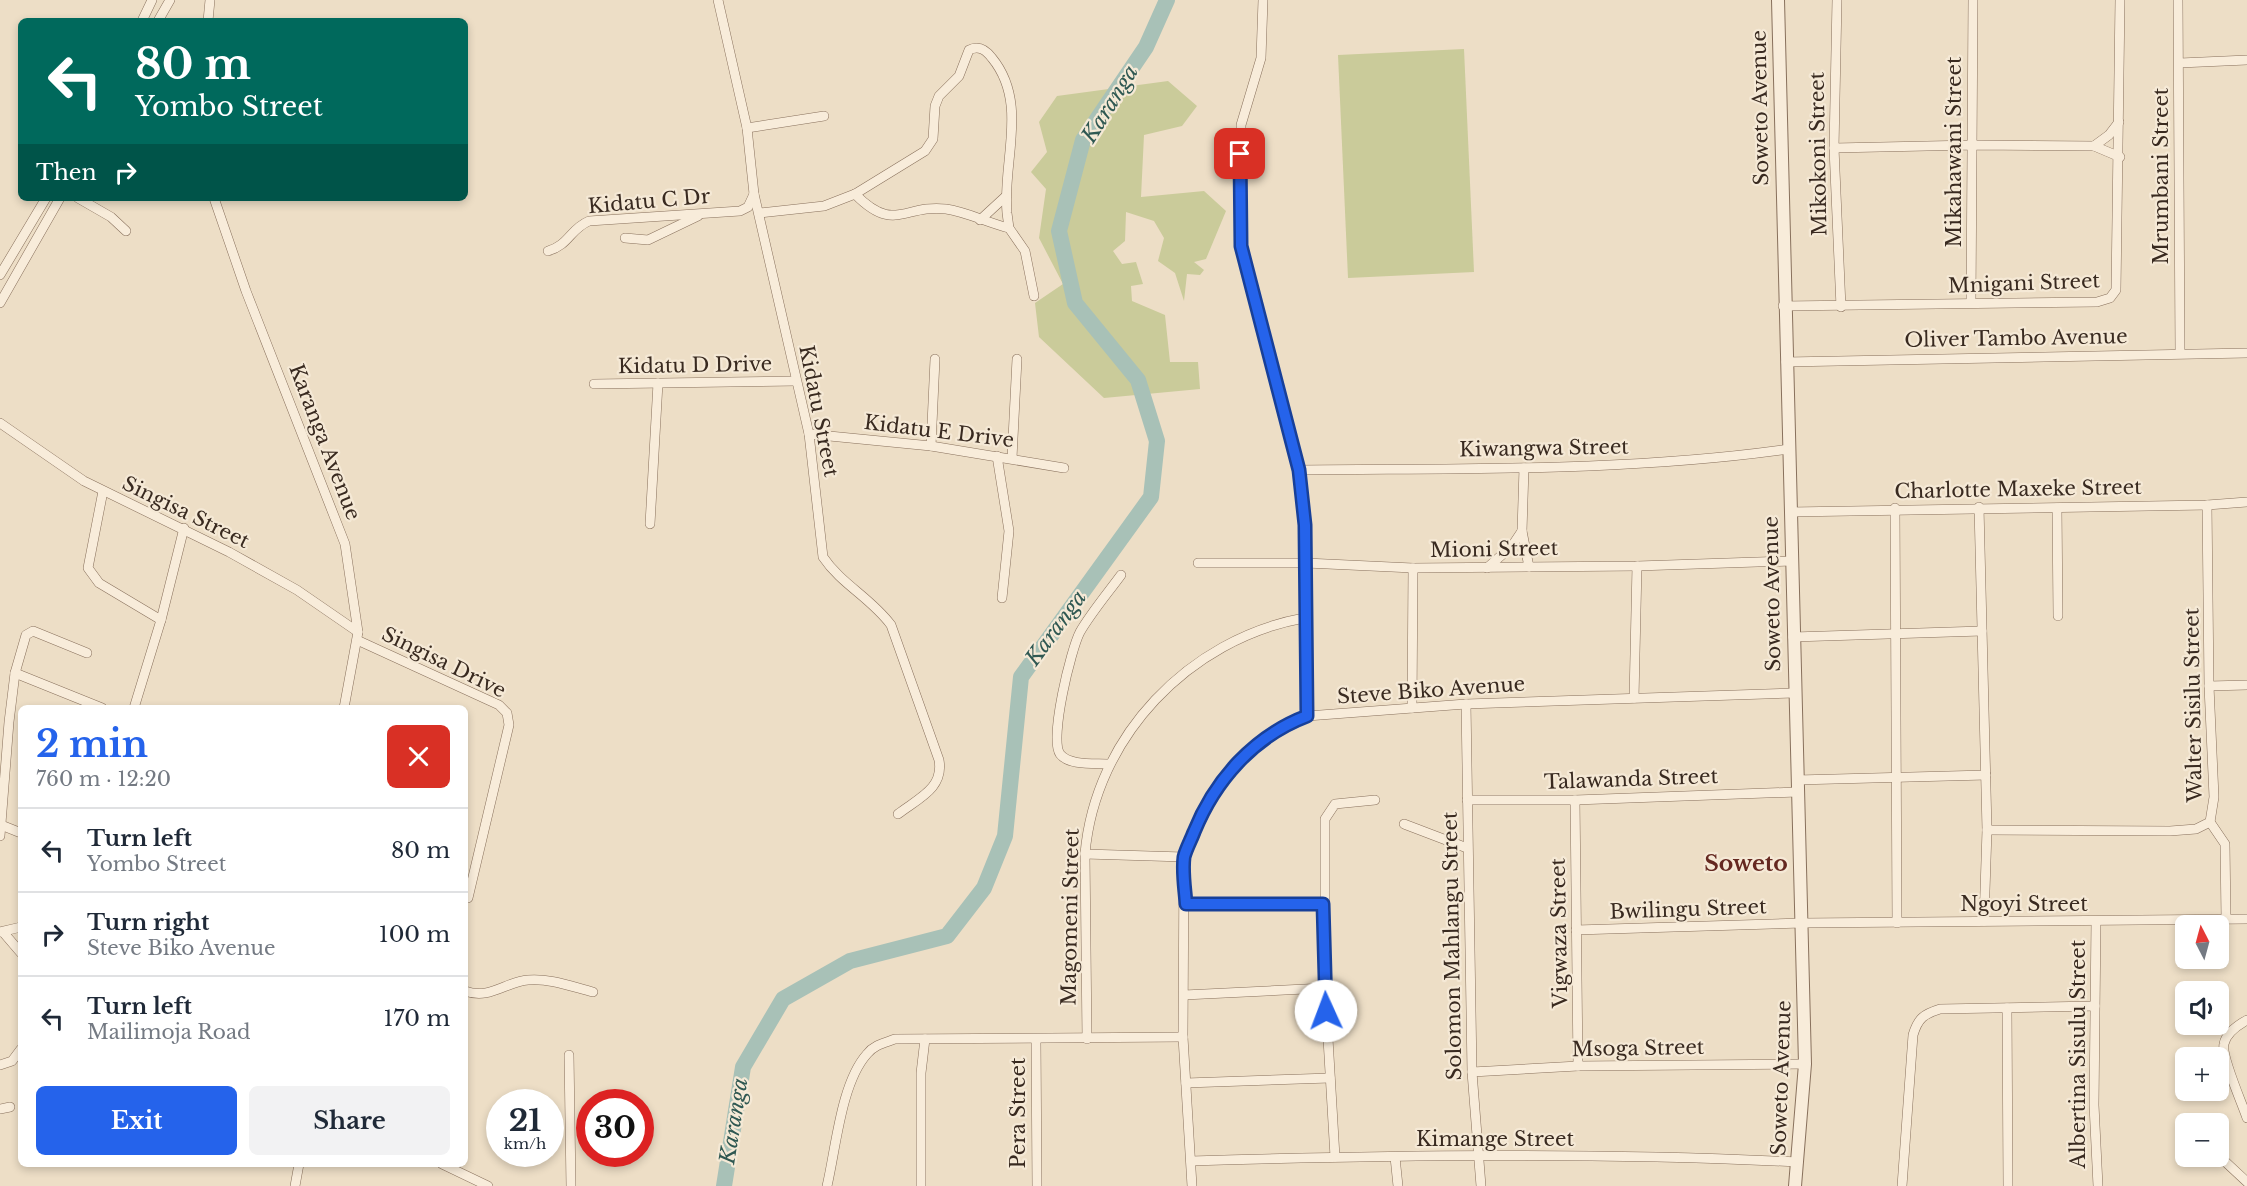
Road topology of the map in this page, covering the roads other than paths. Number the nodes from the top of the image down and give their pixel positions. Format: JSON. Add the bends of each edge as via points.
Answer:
{"nodes":[{"id":1,"x":152,"y":0,"type":"edge"},
{"id":2,"x":170,"y":0,"type":"edge"},
{"id":3,"x":210,"y":0,"type":"edge"},
{"id":4,"x":718,"y":0,"type":"edge"},
{"id":5,"x":1263,"y":0,"type":"edge"},
{"id":6,"x":1778,"y":0,"type":"edge"},
{"id":7,"x":1837,"y":0,"type":"edge"},
{"id":8,"x":1973,"y":0,"type":"edge"},
{"id":9,"x":2120,"y":0,"type":"edge"},
{"id":10,"x":2178,"y":0,"type":"edge"},
{"id":11,"x":143,"y":18,"type":"edge"},
{"id":12,"x":160,"y":18,"type":"edge"},
{"id":13,"x":208,"y":18,"type":"edge"},
{"id":14,"x":2247,"y":60,"type":"edge"},
{"id":15,"x":2180,"y":63,"type":"junction"},
{"id":16,"x":824,"y":116,"type":"dead end"},
{"id":17,"x":2119,"y":122,"type":"junction"},
{"id":18,"x":747,"y":128,"type":"junction"},
{"id":19,"x":1972,"y":144,"type":"junction"},
{"id":20,"x":2094,"y":146,"type":"junction"},
{"id":21,"x":1834,"y":148,"type":"junction"},
{"id":22,"x":2120,"y":157,"type":"junction"},
{"id":23,"x":754,"y":194,"type":"junction"},
{"id":24,"x":855,"y":194,"type":"junction"},
{"id":25,"x":1005,"y":197,"type":"junction"},
{"id":26,"x":44,"y":201,"type":"edge"},
{"id":27,"x":58,"y":201,"type":"edge"},
{"id":28,"x":83,"y":201,"type":"edge"},
{"id":29,"x":215,"y":201,"type":"edge"},
{"id":30,"x":759,"y":213,"type":"junction"},
{"id":31,"x":703,"y":214,"type":"junction"},
{"id":32,"x":980,"y":220,"type":"junction"},
{"id":33,"x":1009,"y":228,"type":"junction"},
{"id":34,"x":126,"y":231,"type":"dead end"},
{"id":35,"x":625,"y":238,"type":"dead end"},
{"id":36,"x":548,"y":251,"type":"dead end"},
{"id":37,"x":0,"y":275,"type":"edge"},
{"id":38,"x":1034,"y":296,"type":"dead end"},
{"id":39,"x":0,"y":303,"type":"edge"},
{"id":40,"x":1971,"y":303,"type":"junction"},
{"id":41,"x":1784,"y":306,"type":"junction"},
{"id":42,"x":1841,"y":307,"type":"junction"},
{"id":43,"x":2180,"y":353,"type":"junction"},
{"id":44,"x":2247,"y":353,"type":"edge"},
{"id":45,"x":1017,"y":359,"type":"dead end"},
{"id":46,"x":935,"y":360,"type":"dead end"},
{"id":47,"x":1786,"y":362,"type":"junction"},
{"id":48,"x":796,"y":381,"type":"junction"},
{"id":49,"x":658,"y":382,"type":"junction"},
{"id":50,"x":594,"y":384,"type":"dead end"},
{"id":51,"x":0,"y":423,"type":"edge"},
{"id":52,"x":810,"y":434,"type":"junction"},
{"id":53,"x":931,"y":446,"type":"junction"},
{"id":54,"x":1789,"y":449,"type":"junction"},
{"id":55,"x":997,"y":456,"type":"junction"},
{"id":56,"x":1012,"y":458,"type":"junction"},
{"id":57,"x":1064,"y":468,"type":"dead end"},
{"id":58,"x":1524,"y":468,"type":"junction"},
{"id":59,"x":1299,"y":470,"type":"junction"},
{"id":60,"x":103,"y":491,"type":"junction"},
{"id":61,"x":2247,"y":502,"type":"edge"},
{"id":62,"x":2207,"y":505,"type":"junction"},
{"id":63,"x":1979,"y":507,"type":"junction"},
{"id":64,"x":1895,"y":508,"type":"junction"},
{"id":65,"x":2057,"y":508,"type":"junction"},
{"id":66,"x":1790,"y":512,"type":"junction"},
{"id":67,"x":650,"y":524,"type":"dead end"},
{"id":68,"x":183,"y":528,"type":"junction"},
{"id":69,"x":1522,"y":531,"type":"junction"},
{"id":70,"x":1791,"y":561,"type":"junction"},
{"id":71,"x":1198,"y":563,"type":"dead end"},
{"id":72,"x":1306,"y":563,"type":"junction"},
{"id":73,"x":1637,"y":566,"type":"junction"},
{"id":74,"x":1529,"y":567,"type":"junction"},
{"id":75,"x":1413,"y":568,"type":"junction"},
{"id":76,"x":1487,"y":568,"type":"junction"},
{"id":77,"x":1121,"y":575,"type":"dead end"},
{"id":78,"x":1002,"y":598,"type":"dead end"},
{"id":79,"x":2058,"y":616,"type":"dead end"},
{"id":80,"x":1304,"y":618,"type":"junction"},
{"id":81,"x":161,"y":620,"type":"junction"},
{"id":82,"x":1982,"y":631,"type":"junction"},
{"id":83,"x":1897,"y":633,"type":"junction"},
{"id":84,"x":357,"y":636,"type":"junction"},
{"id":85,"x":1793,"y":637,"type":"junction"},
{"id":86,"x":87,"y":653,"type":"dead end"},
{"id":87,"x":15,"y":673,"type":"junction"},
{"id":88,"x":2247,"y":685,"type":"edge"},
{"id":89,"x":2210,"y":686,"type":"junction"},
{"id":90,"x":1793,"y":693,"type":"junction"},
{"id":91,"x":1634,"y":698,"type":"junction"},
{"id":92,"x":1466,"y":704,"type":"junction"},
{"id":93,"x":95,"y":705,"type":"edge"},
{"id":94,"x":135,"y":705,"type":"edge"},
{"id":95,"x":345,"y":705,"type":"edge"},
{"id":96,"x":1412,"y":708,"type":"junction"},
{"id":97,"x":1307,"y":716,"type":"junction"},
{"id":98,"x":1109,"y":764,"type":"junction"},
{"id":99,"x":1986,"y":775,"type":"junction"},
{"id":100,"x":1897,"y":777,"type":"junction"},
{"id":101,"x":1797,"y":786,"type":"junction"},
{"id":102,"x":1374,"y":800,"type":"dead end"},
{"id":103,"x":1467,"y":800,"type":"junction"},
{"id":104,"x":1575,"y":800,"type":"junction"},
{"id":105,"x":898,"y":814,"type":"dead end"},
{"id":106,"x":2210,"y":822,"type":"junction"},
{"id":107,"x":1404,"y":824,"type":"dead end"},
{"id":108,"x":1,"y":825,"type":"edge"},
{"id":109,"x":1987,"y":830,"type":"junction"},
{"id":110,"x":18,"y":832,"type":"edge"},
{"id":111,"x":0,"y":836,"type":"edge"},
{"id":112,"x":1467,"y":848,"type":"junction"},
{"id":113,"x":1085,"y":854,"type":"junction"},
{"id":114,"x":1184,"y":857,"type":"junction"},
{"id":115,"x":468,"y":898,"type":"dead end"},
{"id":116,"x":1186,"y":904,"type":"junction"},
{"id":117,"x":1323,"y":904,"type":"junction"},
{"id":118,"x":2226,"y":915,"type":"edge"},
{"id":119,"x":2229,"y":919,"type":"edge"},
{"id":120,"x":2247,"y":919,"type":"edge"},
{"id":121,"x":2175,"y":920,"type":"edge"},
{"id":122,"x":1984,"y":921,"type":"junction"},
{"id":123,"x":2096,"y":921,"type":"junction"},
{"id":124,"x":1897,"y":923,"type":"junction"},
{"id":125,"x":1802,"y":924,"type":"junction"},
{"id":126,"x":18,"y":928,"type":"edge"},
{"id":127,"x":1576,"y":930,"type":"junction"},
{"id":128,"x":2,"y":932,"type":"edge"},
{"id":129,"x":18,"y":950,"type":"edge"},
{"id":130,"x":1325,"y":988,"type":"junction"},
{"id":131,"x":468,"y":991,"type":"edge"},
{"id":132,"x":593,"y":992,"type":"dead end"},
{"id":133,"x":1184,"y":995,"type":"junction"},
{"id":134,"x":2095,"y":1006,"type":"junction"},
{"id":135,"x":2007,"y":1008,"type":"junction"},
{"id":136,"x":2247,"y":1020,"type":"edge"},
{"id":137,"x":1183,"y":1037,"type":"junction"},
{"id":138,"x":926,"y":1039,"type":"junction"},
{"id":139,"x":1087,"y":1039,"type":"junction"},
{"id":140,"x":1036,"y":1040,"type":"junction"},
{"id":141,"x":18,"y":1053,"type":"edge"},
{"id":142,"x":569,"y":1055,"type":"dead end"},
{"id":143,"x":1805,"y":1064,"type":"junction"},
{"id":144,"x":0,"y":1065,"type":"edge"},
{"id":145,"x":1578,"y":1066,"type":"junction"},
{"id":146,"x":1472,"y":1072,"type":"junction"},
{"id":147,"x":1330,"y":1078,"type":"junction"},
{"id":148,"x":1186,"y":1083,"type":"junction"},
{"id":149,"x":10,"y":1107,"type":"dead end"},
{"id":150,"x":0,"y":1109,"type":"edge"},
{"id":151,"x":2247,"y":1118,"type":"edge"},
{"id":152,"x":1335,"y":1157,"type":"junction"},
{"id":153,"x":1395,"y":1157,"type":"junction"},
{"id":154,"x":1479,"y":1157,"type":"junction"},
{"id":155,"x":1191,"y":1161,"type":"junction"},
{"id":156,"x":1798,"y":1162,"type":"junction"},
{"id":157,"x":2229,"y":1165,"type":"edge"},
{"id":158,"x":298,"y":1167,"type":"edge"},
{"id":159,"x":448,"y":1167,"type":"edge"},
{"id":160,"x":2247,"y":1182,"type":"edge"},
{"id":161,"x":295,"y":1186,"type":"edge"},
{"id":162,"x":488,"y":1186,"type":"edge"},
{"id":163,"x":571,"y":1186,"type":"edge"},
{"id":164,"x":827,"y":1186,"type":"edge"},
{"id":165,"x":921,"y":1186,"type":"edge"},
{"id":166,"x":1036,"y":1186,"type":"edge"},
{"id":167,"x":1192,"y":1186,"type":"edge"},
{"id":168,"x":1398,"y":1186,"type":"edge"},
{"id":169,"x":1482,"y":1186,"type":"edge"},
{"id":170,"x":1795,"y":1186,"type":"edge"},
{"id":171,"x":1902,"y":1186,"type":"edge"},
{"id":172,"x":2008,"y":1186,"type":"edge"},
{"id":173,"x":2098,"y":1186,"type":"edge"}],
"edges":[{"from":1,"to":11,"type":"street"},
{"from":2,"to":12,"type":"street"},
{"from":3,"to":13,"type":"street"},
{"from":4,"to":18,"type":"street","name":"Kidatu Street"},
{"from":5,"to":59,"type":"street","via":[[1261,58],[1241,124],[1241,246]]},
{"from":6,"to":41,"type":"street","name":"Soweto Avenue"},
{"from":7,"to":21,"type":"street","name":"Mikokoni Street"},
{"from":8,"to":19,"type":"street","name":"Mikahawani Street"},
{"from":9,"to":17,"type":"street","name":"Mnigani Street"},
{"from":10,"to":15,"type":"street","name":"Mrumbani Street"},
{"from":14,"to":15,"type":"street"},
{"from":15,"to":43,"type":"street","name":"Mrumbani Street"},
{"from":16,"to":18,"type":"street"},
{"from":17,"to":20,"type":"street"},
{"from":17,"to":22,"type":"street","name":"Mnigani Street"},
{"from":18,"to":23,"type":"street","name":"Kidatu Street"},
{"from":19,"to":20,"type":"street"},
{"from":19,"to":21,"type":"street"},
{"from":19,"to":40,"type":"street","name":"Mikahawani Street"},
{"from":20,"to":22,"type":"street"},
{"from":21,"to":42,"type":"street","name":"Mikokoni Street"},
{"from":22,"to":40,"type":"street","name":"Mnigani Street","via":[[2116,290],[2110,298],[2097,302]]},
{"from":23,"to":30,"type":"street","name":"Kidatu Street"},
{"from":23,"to":31,"type":"street","name":"Kidatu C Dr","via":[[748,207],[740,211]]},
{"from":24,"to":25,"type":"street","via":[[925,151],[933,139],[939,96],[959,76],[969,50],[979,48],[987,51],[1006,80],[1012,107],[1011,162]]},
{"from":24,"to":30,"type":"street","via":[[810,209]]},
{"from":24,"to":32,"type":"street","via":[[882,215],[947,209]]},
{"from":25,"to":32,"type":"street"},
{"from":25,"to":33,"type":"street"},
{"from":26,"to":37,"type":"street"},
{"from":27,"to":39,"type":"street"},
{"from":28,"to":34,"type":"street"},
{"from":29,"to":84,"type":"street","name":"Karanga Avenue","via":[[345,544]]},
{"from":30,"to":48,"type":"street","name":"Kidatu Street"},
{"from":31,"to":35,"type":"street","via":[[648,240]]},
{"from":31,"to":36,"type":"street","name":"Kidatu C Dr","via":[[588,221],[579,225],[564,244]]},
{"from":32,"to":33,"type":"street"},
{"from":33,"to":38,"type":"street","via":[[1025,251]]},
{"from":40,"to":42,"type":"street","name":"Mnigani Street"},
{"from":41,"to":42,"type":"street","name":"Mnigani Street"},
{"from":41,"to":47,"type":"street","name":"Soweto Avenue"},
{"from":43,"to":44,"type":"street","name":"Oliver Tambo Avenue"},
{"from":43,"to":47,"type":"street","name":"Oliver Tambo Avenue"},
{"from":45,"to":56,"type":"street"},
{"from":46,"to":53,"type":"street"},
{"from":47,"to":54,"type":"street","name":"Soweto Avenue"},
{"from":48,"to":49,"type":"street","name":"Kidatu D Drive"},
{"from":48,"to":52,"type":"street","name":"Kidatu Street"},
{"from":49,"to":50,"type":"street","name":"Kidatu D Drive"},
{"from":49,"to":67,"type":"street"},
{"from":51,"to":60,"type":"street","name":"Singisa Street","via":[[46,457]]},
{"from":52,"to":53,"type":"street","name":"Kidatu E Drive"},
{"from":52,"to":105,"type":"street","name":"Kidatu Street","via":[[822,557],[833,573],[880,610],[891,625],[939,759],[942,773],[936,783]]},
{"from":53,"to":55,"type":"street","name":"Kidatu E Drive"},
{"from":54,"to":58,"type":"street","name":"Kiwangwa Street","via":[[1686,462]]},
{"from":54,"to":66,"type":"street","name":"Soweto Avenue"},
{"from":55,"to":56,"type":"street","name":"Kidatu E Drive"},
{"from":55,"to":78,"type":"street","via":[[1009,531]]},
{"from":56,"to":57,"type":"street","name":"Kidatu E Drive"},
{"from":58,"to":59,"type":"street","name":"Kiwangwa Street"},
{"from":58,"to":69,"type":"street"},
{"from":59,"to":72,"type":"street"},
{"from":60,"to":68,"type":"street","name":"Singisa Street"},
{"from":60,"to":81,"type":"street","via":[[88,568],[99,583]]},
{"from":61,"to":62,"type":"street","name":"Charlotte Maxeke Street"},
{"from":62,"to":65,"type":"street","name":"Charlotte Maxeke Street"},
{"from":62,"to":89,"type":"street","name":"Walter Sisilu Street"},
{"from":63,"to":64,"type":"street","name":"Charlotte Maxeke Street"},
{"from":63,"to":65,"type":"street","name":"Charlotte Maxeke Street"},
{"from":63,"to":82,"type":"street"},
{"from":64,"to":66,"type":"street","name":"Charlotte Maxeke Street"},
{"from":64,"to":83,"type":"street"},
{"from":65,"to":79,"type":"street"},
{"from":66,"to":70,"type":"street","name":"Soweto Avenue"},
{"from":68,"to":81,"type":"street"},
{"from":68,"to":84,"type":"street","name":"Singisa Street","via":[[297,590]]},
{"from":69,"to":74,"type":"street"},
{"from":69,"to":76,"type":"street","via":[[1512,546]]},
{"from":70,"to":73,"type":"street","name":"Mioni Street"},
{"from":70,"to":85,"type":"street","name":"Soweto Avenue"},
{"from":71,"to":72,"type":"street","name":"Mioni Street"},
{"from":72,"to":75,"type":"street","name":"Mioni Street"},
{"from":72,"to":80,"type":"street"},
{"from":73,"to":74,"type":"street","name":"Mioni Street"},
{"from":73,"to":91,"type":"street"},
{"from":74,"to":76,"type":"street","name":"Mioni Street"},
{"from":75,"to":76,"type":"street","name":"Mioni Street"},
{"from":75,"to":96,"type":"street"},
{"from":77,"to":98,"type":"street","via":[[1074,646],[1057,728],[1059,753],[1066,759]]},
{"from":80,"to":97,"type":"street"},
{"from":80,"to":98,"type":"street","name":"Magomeni Street","via":[[1244,634],[1207,657],[1140,715]]},
{"from":81,"to":94,"type":"street"},
{"from":82,"to":83,"type":"street"},
{"from":82,"to":99,"type":"street"},
{"from":83,"to":85,"type":"street"},
{"from":83,"to":100,"type":"street"},
{"from":84,"to":95,"type":"street","name":"Karanga Avenue"},
{"from":84,"to":115,"type":"street","name":"Singisa Drive","via":[[507,712],[508,725]]},
{"from":85,"to":90,"type":"street","name":"Soweto Avenue"},
{"from":86,"to":87,"type":"street","via":[[29,632]]},
{"from":87,"to":93,"type":"street"},
{"from":87,"to":108,"type":"street"},
{"from":88,"to":89,"type":"street"},
{"from":89,"to":106,"type":"street","name":"Walter Sisilu Street","via":[[2214,797]]},
{"from":90,"to":91,"type":"street","name":"Steve Biko Avenue"},
{"from":90,"to":101,"type":"street","name":"Soweto Avenue"},
{"from":91,"to":92,"type":"street","name":"Steve Biko Avenue"},
{"from":92,"to":96,"type":"street","name":"Steve Biko Avenue"},
{"from":92,"to":103,"type":"street","name":"Solomon Mahlangu Street"},
{"from":96,"to":97,"type":"street","name":"Steve Biko Avenue"},
{"from":97,"to":114,"type":"street","name":"Steve Biko Avenue","via":[[1283,725],[1223,779],[1200,818]]},
{"from":98,"to":113,"type":"street","name":"Magomeni Street","via":[[1087,826]]},
{"from":99,"to":100,"type":"street","name":"Talawanda Street"},
{"from":99,"to":109,"type":"street"},
{"from":100,"to":101,"type":"street","name":"Talawanda Street"},
{"from":100,"to":124,"type":"street"},
{"from":101,"to":104,"type":"street","name":"Talawanda Street"},
{"from":101,"to":125,"type":"street","name":"Soweto Avenue"},
{"from":102,"to":117,"type":"street","via":[[1335,804],[1325,819]]},
{"from":103,"to":104,"type":"street","name":"Talawanda Street"},
{"from":103,"to":112,"type":"street","name":"Solomon Mahlangu Street"},
{"from":104,"to":127,"type":"street","name":"Vigwaza Street"},
{"from":106,"to":109,"type":"street","name":"Walter Sisilu Street","via":[[2196,829],[2170,831]]},
{"from":106,"to":118,"type":"street","via":[[2225,844]]},
{"from":107,"to":112,"type":"street"},
{"from":108,"to":110,"type":"street"},
{"from":108,"to":111,"type":"street"},
{"from":109,"to":122,"type":"street"},
{"from":112,"to":146,"type":"street","name":"Solomon Mahlangu Street"},
{"from":113,"to":114,"type":"street"},
{"from":113,"to":139,"type":"street","name":"Magomeni Street"},
{"from":114,"to":116,"type":"street","name":"Steve Biko Avenue"},
{"from":116,"to":117,"type":"street"},
{"from":116,"to":133,"type":"street","name":"Steve Biko Avenue"},
{"from":117,"to":130,"type":"street"},
{"from":119,"to":120,"type":"street","name":"Ngoyi Street"},
{"from":121,"to":123,"type":"street","name":"Ngoyi Street"},
{"from":122,"to":123,"type":"street","name":"Ngoyi Street"},
{"from":122,"to":124,"type":"street","name":"Ngoyi Street"},
{"from":123,"to":134,"type":"street","name":"Albertina Sisulu Street"},
{"from":124,"to":125,"type":"street","name":"Ngoyi Street"},
{"from":125,"to":127,"type":"street","name":"Bwilingu Street"},
{"from":125,"to":143,"type":"street","name":"Soweto Avenue"},
{"from":126,"to":128,"type":"street"},
{"from":127,"to":145,"type":"street","name":"Vigwaza Street"},
{"from":128,"to":129,"type":"street"},
{"from":130,"to":133,"type":"street"},
{"from":130,"to":147,"type":"street"},
{"from":131,"to":132,"type":"street","via":[[488,994],[527,980],[546,980]]},
{"from":133,"to":137,"type":"street","name":"Steve Biko Avenue"},
{"from":134,"to":135,"type":"street"},
{"from":134,"to":173,"type":"street","name":"Albertina Sisulu Street"},
{"from":135,"to":171,"type":"street","via":[[1940,1009],[1917,1021],[1912,1035]]},
{"from":135,"to":172,"type":"street"},
{"from":136,"to":151,"type":"street","via":[[2232,1030],[2224,1048]]},
{"from":137,"to":139,"type":"street"},
{"from":137,"to":148,"type":"street","name":"Steve Biko Avenue"},
{"from":138,"to":140,"type":"street"},
{"from":138,"to":164,"type":"street","via":[[876,1045],[857,1067]]},
{"from":138,"to":165,"type":"street","via":[[921,1073]]},
{"from":139,"to":140,"type":"street"},
{"from":140,"to":166,"type":"street","name":"Pera Street"},
{"from":141,"to":144,"type":"street","via":[[12,1061]]},
{"from":142,"to":163,"type":"street"},
{"from":143,"to":145,"type":"street","name":"Msoga Street"},
{"from":143,"to":156,"type":"street","name":"Soweto Avenue"},
{"from":145,"to":146,"type":"street","name":"Msoga Street"},
{"from":146,"to":154,"type":"street","name":"Solomon Mahlangu Street"},
{"from":147,"to":148,"type":"street"},
{"from":147,"to":152,"type":"street"},
{"from":148,"to":155,"type":"street","name":"Steve Biko Avenue"},
{"from":149,"to":150,"type":"street"},
{"from":152,"to":153,"type":"street","name":"Kimange Street"},
{"from":152,"to":155,"type":"street","name":"Kimange Street"},
{"from":153,"to":154,"type":"street","name":"Kimange Street"},
{"from":153,"to":168,"type":"street"},
{"from":154,"to":156,"type":"street","name":"Kimange Street","via":[[1638,1156]]},
{"from":154,"to":169,"type":"street","name":"Solomon Mahlangu Street"},
{"from":155,"to":167,"type":"street","name":"Steve Biko Avenue"},
{"from":156,"to":170,"type":"street","name":"Soweto Avenue"},
{"from":157,"to":160,"type":"street"},
{"from":158,"to":161,"type":"street"},
{"from":159,"to":162,"type":"street"}]}
